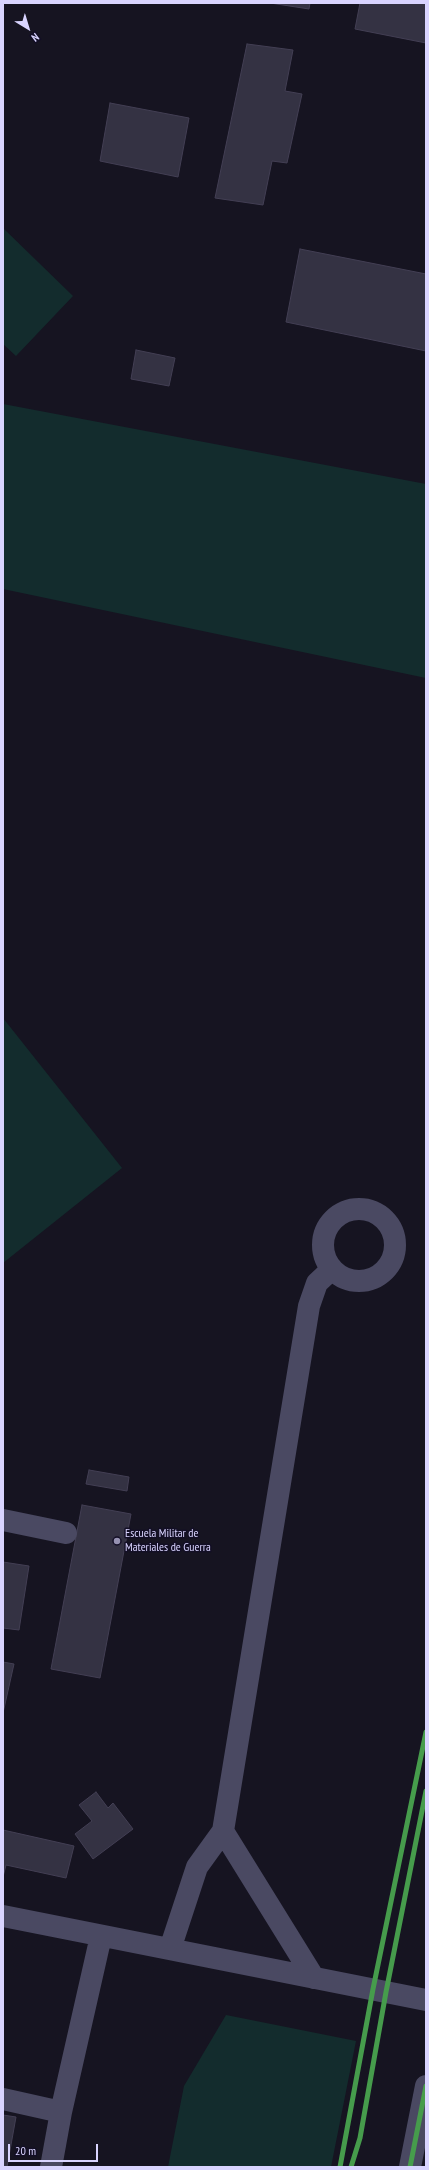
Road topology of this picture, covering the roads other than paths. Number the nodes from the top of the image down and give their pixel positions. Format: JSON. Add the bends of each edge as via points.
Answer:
{"nodes":[{"id":1,"x":332,"y":1269,"type":"dead end"},
{"id":2,"x":3,"y":1520,"type":"edge"},
{"id":3,"x":66,"y":1533,"type":"dead end"},
{"id":4,"x":223,"y":1831,"type":"junction"},
{"id":5,"x":3,"y":1916,"type":"edge"},
{"id":6,"x":101,"y":1936,"type":"junction"},
{"id":7,"x":170,"y":1949,"type":"junction"},
{"id":8,"x":314,"y":1978,"type":"junction"},
{"id":9,"x":426,"y":2000,"type":"edge"},
{"id":10,"x":426,"y":2086,"type":"edge"},
{"id":11,"x":3,"y":2099,"type":"edge"},
{"id":12,"x":61,"y":2112,"type":"junction"},
{"id":13,"x":51,"y":2167,"type":"edge"},
{"id":14,"x":410,"y":2167,"type":"edge"}],
"edges":[{"from":1,"to":4,"type":"street","via":[[317,1283],[309,1306]]},
{"from":2,"to":3,"type":"street"},
{"from":4,"to":7,"type":"street","via":[[197,1867]]},
{"from":4,"to":8,"type":"street"},
{"from":5,"to":6,"type":"street"},
{"from":6,"to":7,"type":"street"},
{"from":6,"to":12,"type":"street"},
{"from":7,"to":8,"type":"street"},
{"from":8,"to":9,"type":"street"},
{"from":10,"to":14,"type":"street"},
{"from":11,"to":12,"type":"street"},
{"from":12,"to":13,"type":"street"}]}
